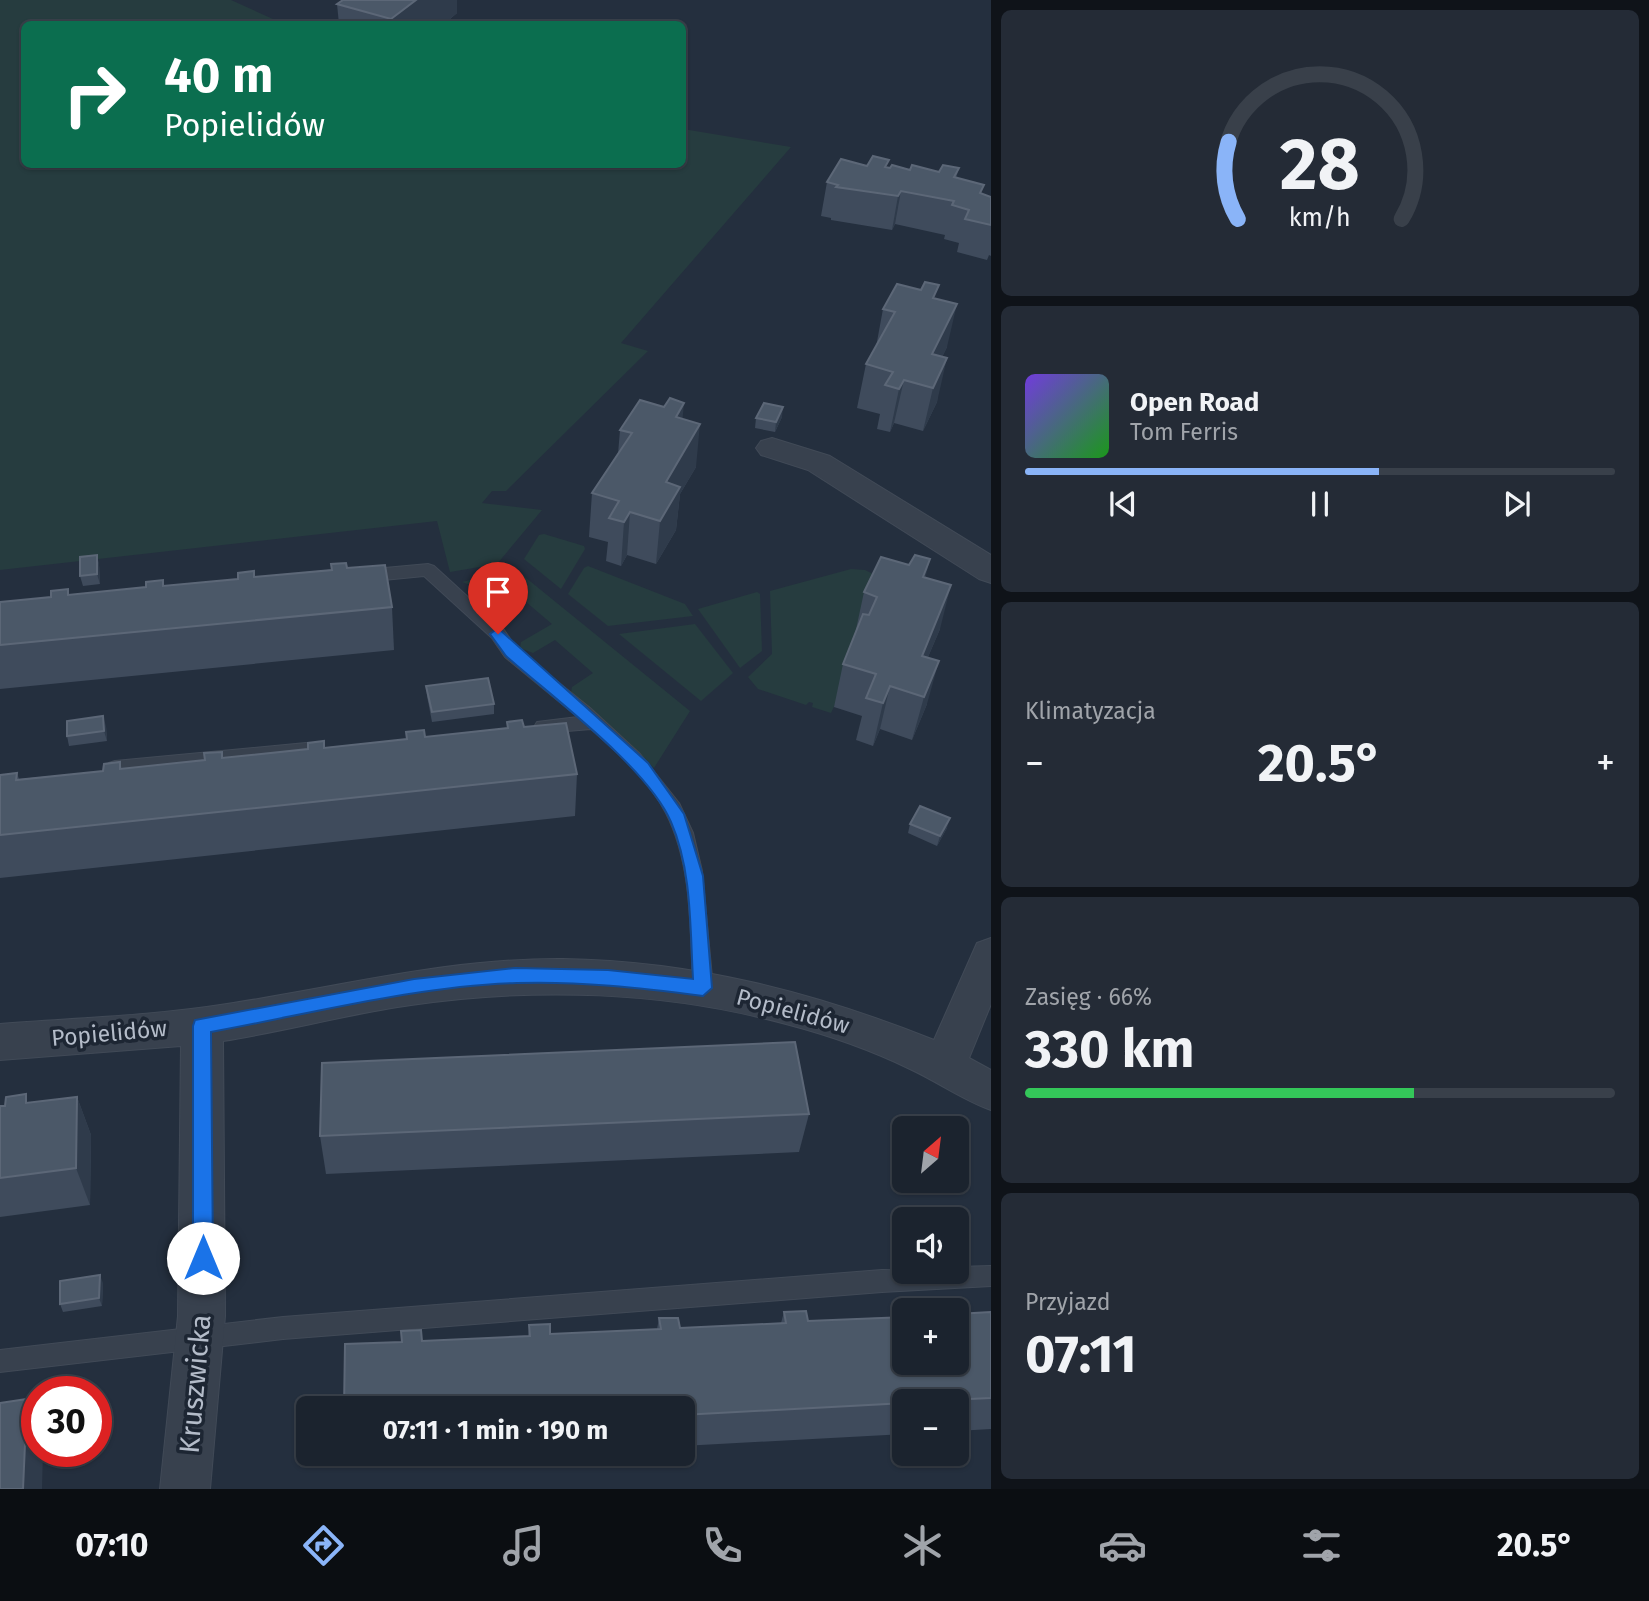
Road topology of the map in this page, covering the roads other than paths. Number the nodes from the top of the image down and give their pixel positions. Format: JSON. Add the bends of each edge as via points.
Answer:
{"nodes":[{"id":1,"x":772,"y":448,"type":"dead end"},
{"id":2,"x":991,"y":571,"type":"edge"},
{"id":3,"x":345,"y":578,"type":"edge"},
{"id":4,"x":592,"y":722,"type":"junction"},
{"id":5,"x":524,"y":729,"type":"edge"},
{"id":6,"x":319,"y":748,"type":"edge"},
{"id":7,"x":115,"y":768,"type":"edge"},
{"id":8,"x":991,"y":956,"type":"edge"},
{"id":9,"x":703,"y":988,"type":"junction"},
{"id":10,"x":202,"y":1026,"type":"junction"},
{"id":11,"x":0,"y":1042,"type":"edge"},
{"id":12,"x":945,"y":1063,"type":"junction"},
{"id":13,"x":991,"y":1091,"type":"edge"},
{"id":14,"x":991,"y":1276,"type":"edge"},
{"id":15,"x":203,"y":1335,"type":"junction"},
{"id":16,"x":0,"y":1361,"type":"edge"},
{"id":17,"x":185,"y":1489,"type":"edge"}],
"edges":[{"from":1,"to":2,"type":"street","via":[[819,463]]},
{"from":3,"to":4,"type":"lane","via":[[428,570],[498,634],[512,653]]},
{"from":4,"to":5,"type":"lane"},
{"from":4,"to":9,"type":"lane","via":[[642,767],[679,819],[694,876]]},
{"from":6,"to":7,"type":"lane"},
{"from":8,"to":12,"type":"street"},
{"from":9,"to":10,"type":"street","name":"Popielidów","via":[[608,977],[515,975],[414,987]]},
{"from":9,"to":12,"type":"street","name":"Popielidów","via":[[807,1011]]},
{"from":10,"to":11,"type":"street","name":"Popielidów"},
{"from":10,"to":15,"type":"street","name":"Kruszwicka"},
{"from":12,"to":13,"type":"street","name":"Popielidów"},
{"from":14,"to":15,"type":"lane"},
{"from":15,"to":16,"type":"lane"},
{"from":15,"to":17,"type":"street","name":"Kruszwicka","via":[[197,1417]]}]}
